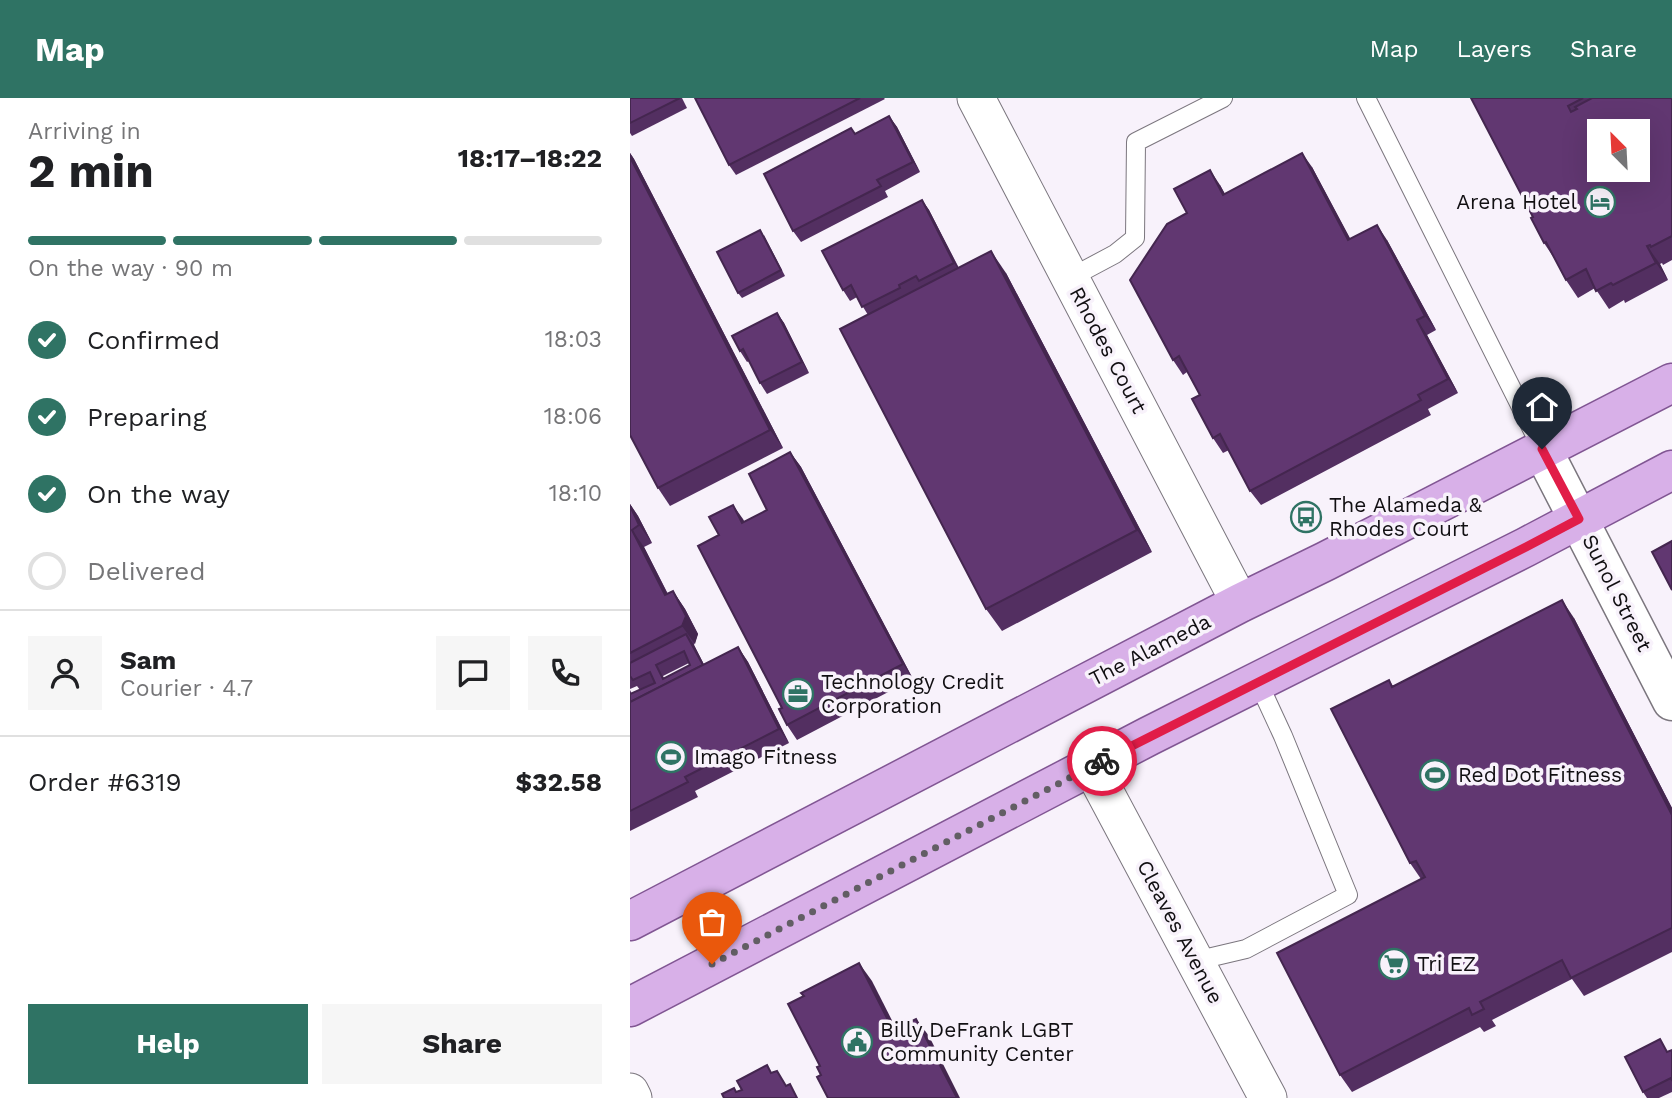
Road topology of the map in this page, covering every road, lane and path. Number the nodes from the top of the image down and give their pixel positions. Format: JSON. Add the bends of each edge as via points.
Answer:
{"nodes":[{"id":1,"x":976,"y":98,"type":"edge"},
{"id":2,"x":1223,"y":98,"type":"edge"},
{"id":3,"x":1366,"y":98,"type":"edge"},
{"id":4,"x":1070,"y":278,"type":"junction"},
{"id":5,"x":1672,"y":383,"type":"edge"},
{"id":6,"x":1542,"y":449,"type":"junction"},
{"id":7,"x":1672,"y":470,"type":"edge"},
{"id":8,"x":1579,"y":519,"type":"junction"},
{"id":9,"x":1240,"y":603,"type":"junction"},
{"id":10,"x":1258,"y":682,"type":"junction"},
{"id":11,"x":1672,"y":701,"type":"edge"},
{"id":12,"x":1091,"y":766,"type":"junction"},
{"id":13,"x":630,"y":920,"type":"edge"},
{"id":14,"x":1195,"y":961,"type":"junction"},
{"id":15,"x":630,"y":1007,"type":"edge"},
{"id":16,"x":630,"y":1092,"type":"edge"},
{"id":17,"x":633,"y":1098,"type":"edge"},
{"id":18,"x":1268,"y":1098,"type":"edge"}],
"edges":[{"from":1,"to":4,"type":"street","name":"Rhodes Court"},
{"from":2,"to":4,"type":"lane","via":[[1136,142],[1135,237],[1115,254]]},
{"from":3,"to":6,"type":"lane"},
{"from":4,"to":9,"type":"street","name":"Rhodes Court"},
{"from":5,"to":6,"type":"main road","name":"The Alameda"},
{"from":6,"to":8,"type":"street","name":"Sunol Street"},
{"from":6,"to":9,"type":"main road","name":"The Alameda"},
{"from":7,"to":8,"type":"main road"},
{"from":8,"to":10,"type":"main road"},
{"from":8,"to":11,"type":"street","name":"Sunol Street"},
{"from":9,"to":13,"type":"main road","name":"The Alameda"},
{"from":10,"to":12,"type":"main road"},
{"from":10,"to":14,"type":"lane","via":[[1348,895],[1246,949]]},
{"from":12,"to":14,"type":"street","name":"Cleaves Avenue"},
{"from":12,"to":15,"type":"main road"},
{"from":14,"to":18,"type":"street","name":"Cleaves Avenue"},
{"from":16,"to":17,"type":"street"}]}
